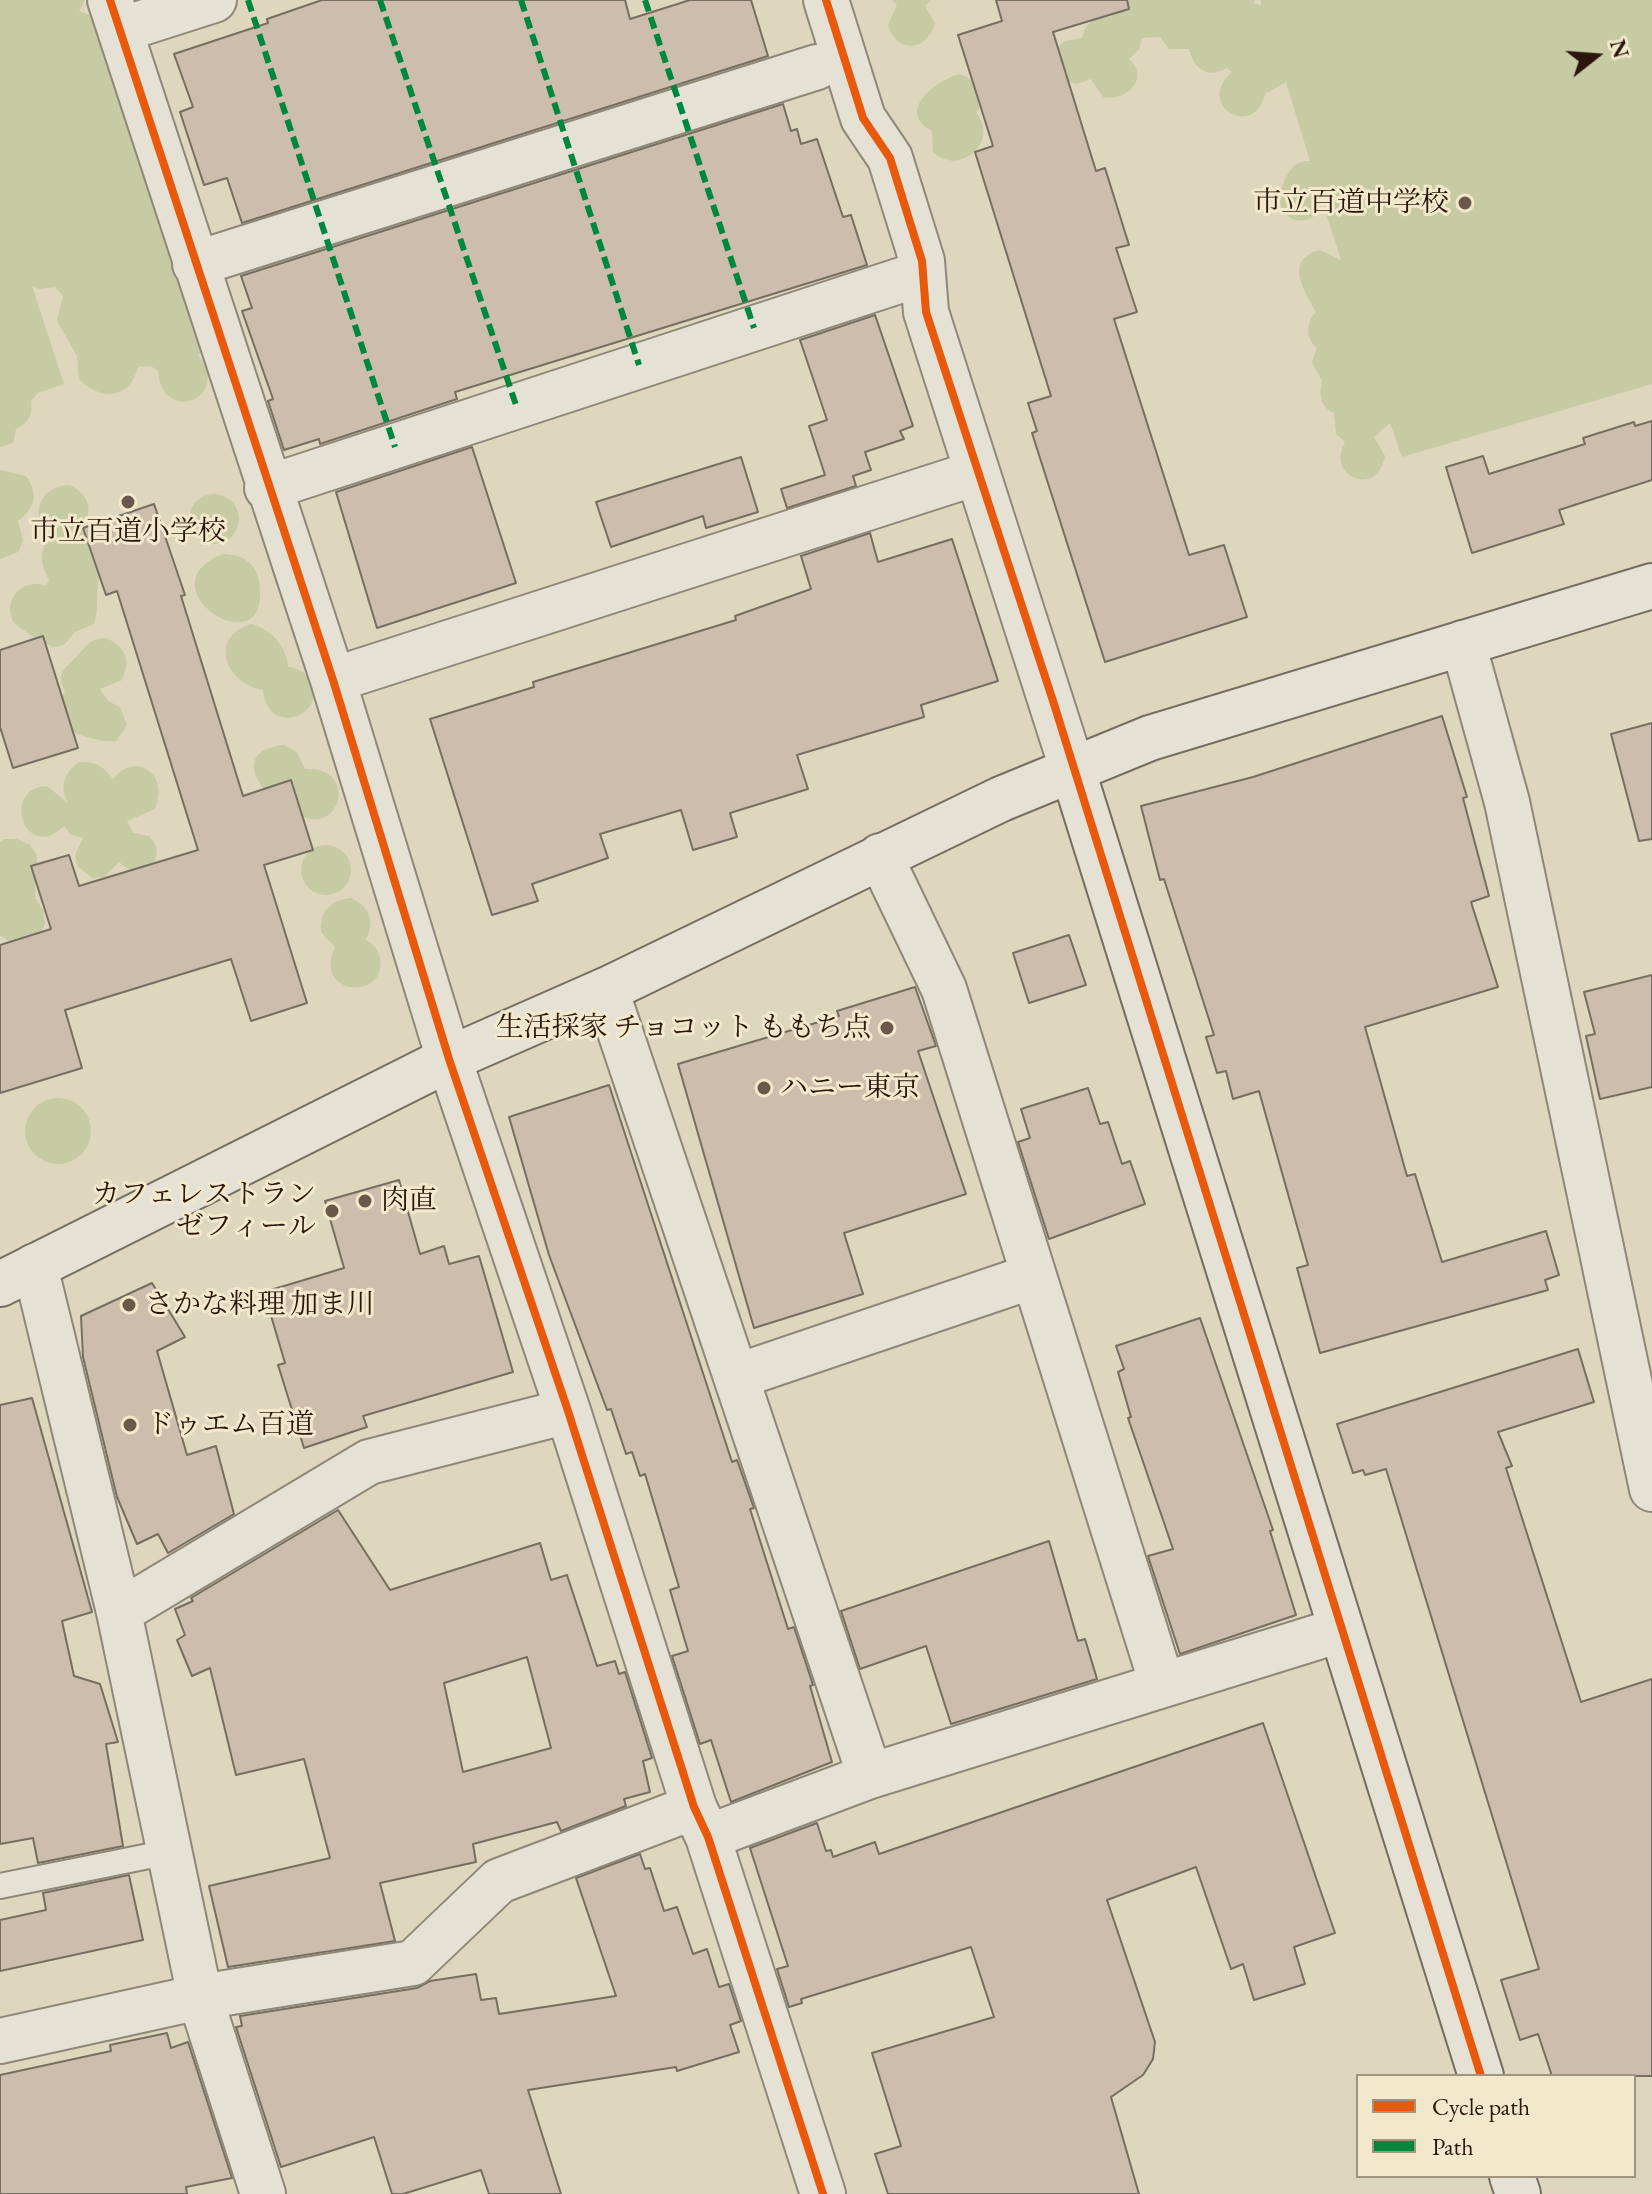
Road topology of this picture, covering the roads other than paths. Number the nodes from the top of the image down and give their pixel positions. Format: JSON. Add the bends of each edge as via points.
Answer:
{"nodes":[{"id":1,"x":214,"y":0,"type":"edge"},
{"id":2,"x":826,"y":0,"type":"edge"},
{"id":3,"x":115,"y":15,"type":"edge"},
{"id":4,"x":817,"y":67,"type":"dead end"},
{"id":5,"x":195,"y":264,"type":"junction"},
{"id":6,"x":923,"y":273,"type":"junction"},
{"id":7,"x":976,"y":473,"type":"junction"},
{"id":8,"x":267,"y":488,"type":"junction"},
{"id":9,"x":1652,"y":586,"type":"edge"},
{"id":10,"x":1463,"y":643,"type":"junction"},
{"id":11,"x":333,"y":680,"type":"junction"},
{"id":12,"x":1072,"y":768,"type":"junction"},
{"id":13,"x":880,"y":856,"type":"junction"},
{"id":14,"x":606,"y":990,"type":"junction"},
{"id":15,"x":449,"y":1059,"type":"junction"},
{"id":16,"x":18,"y":1275,"type":"edge"},
{"id":17,"x":1033,"y":1276,"type":"junction"},
{"id":18,"x":738,"y":1376,"type":"junction"},
{"id":19,"x":568,"y":1411,"type":"junction"},
{"id":20,"x":1644,"y":1411,"type":"edge"},
{"id":21,"x":1652,"y":1489,"type":"edge"},
{"id":22,"x":119,"y":1612,"type":"junction"},
{"id":23,"x":1340,"y":1630,"type":"junction"},
{"id":24,"x":1162,"y":1684,"type":"junction"},
{"id":25,"x":870,"y":1776,"type":"junction"},
{"id":26,"x":701,"y":1822,"type":"junction"},
{"id":27,"x":169,"y":1852,"type":"junction"},
{"id":28,"x":0,"y":1886,"type":"edge"},
{"id":29,"x":200,"y":1997,"type":"junction"},
{"id":30,"x":0,"y":2041,"type":"edge"},
{"id":31,"x":1480,"y":2074,"type":"edge"},
{"id":32,"x":263,"y":2194,"type":"edge"},
{"id":33,"x":823,"y":2194,"type":"edge"}],
"edges":[{"from":1,"to":3,"type":"street"},
{"from":2,"to":6,"type":"street","via":[[863,118],[890,158]]},
{"from":3,"to":5,"type":"street"},
{"from":4,"to":5,"type":"street"},
{"from":5,"to":8,"type":"street"},
{"from":6,"to":7,"type":"street","via":[[926,312]]},
{"from":6,"to":8,"type":"street"},
{"from":7,"to":11,"type":"street"},
{"from":7,"to":12,"type":"street"},
{"from":8,"to":11,"type":"street"},
{"from":9,"to":10,"type":"street"},
{"from":10,"to":12,"type":"street","via":[[1150,738]]},
{"from":10,"to":20,"type":"street","via":[[1507,802]]},
{"from":11,"to":15,"type":"street"},
{"from":12,"to":13,"type":"street"},
{"from":12,"to":23,"type":"street"},
{"from":13,"to":14,"type":"street"},
{"from":13,"to":17,"type":"street","via":[[944,989]]},
{"from":14,"to":15,"type":"street"},
{"from":14,"to":18,"type":"street"},
{"from":15,"to":16,"type":"street"},
{"from":15,"to":19,"type":"street"},
{"from":16,"to":22,"type":"street"},
{"from":17,"to":18,"type":"street"},
{"from":17,"to":24,"type":"street"},
{"from":18,"to":25,"type":"street"},
{"from":19,"to":22,"type":"street","via":[[369,1462]]},
{"from":19,"to":26,"type":"street"},
{"from":20,"to":21,"type":"street"},
{"from":22,"to":27,"type":"street"},
{"from":23,"to":24,"type":"street"},
{"from":23,"to":31,"type":"street"},
{"from":24,"to":25,"type":"street"},
{"from":25,"to":26,"type":"street"},
{"from":26,"to":29,"type":"street","via":[[499,1881],[413,1963]]},
{"from":26,"to":33,"type":"street"},
{"from":27,"to":28,"type":"lane"},
{"from":27,"to":29,"type":"street"},
{"from":29,"to":30,"type":"street"},
{"from":29,"to":32,"type":"street"}]}
